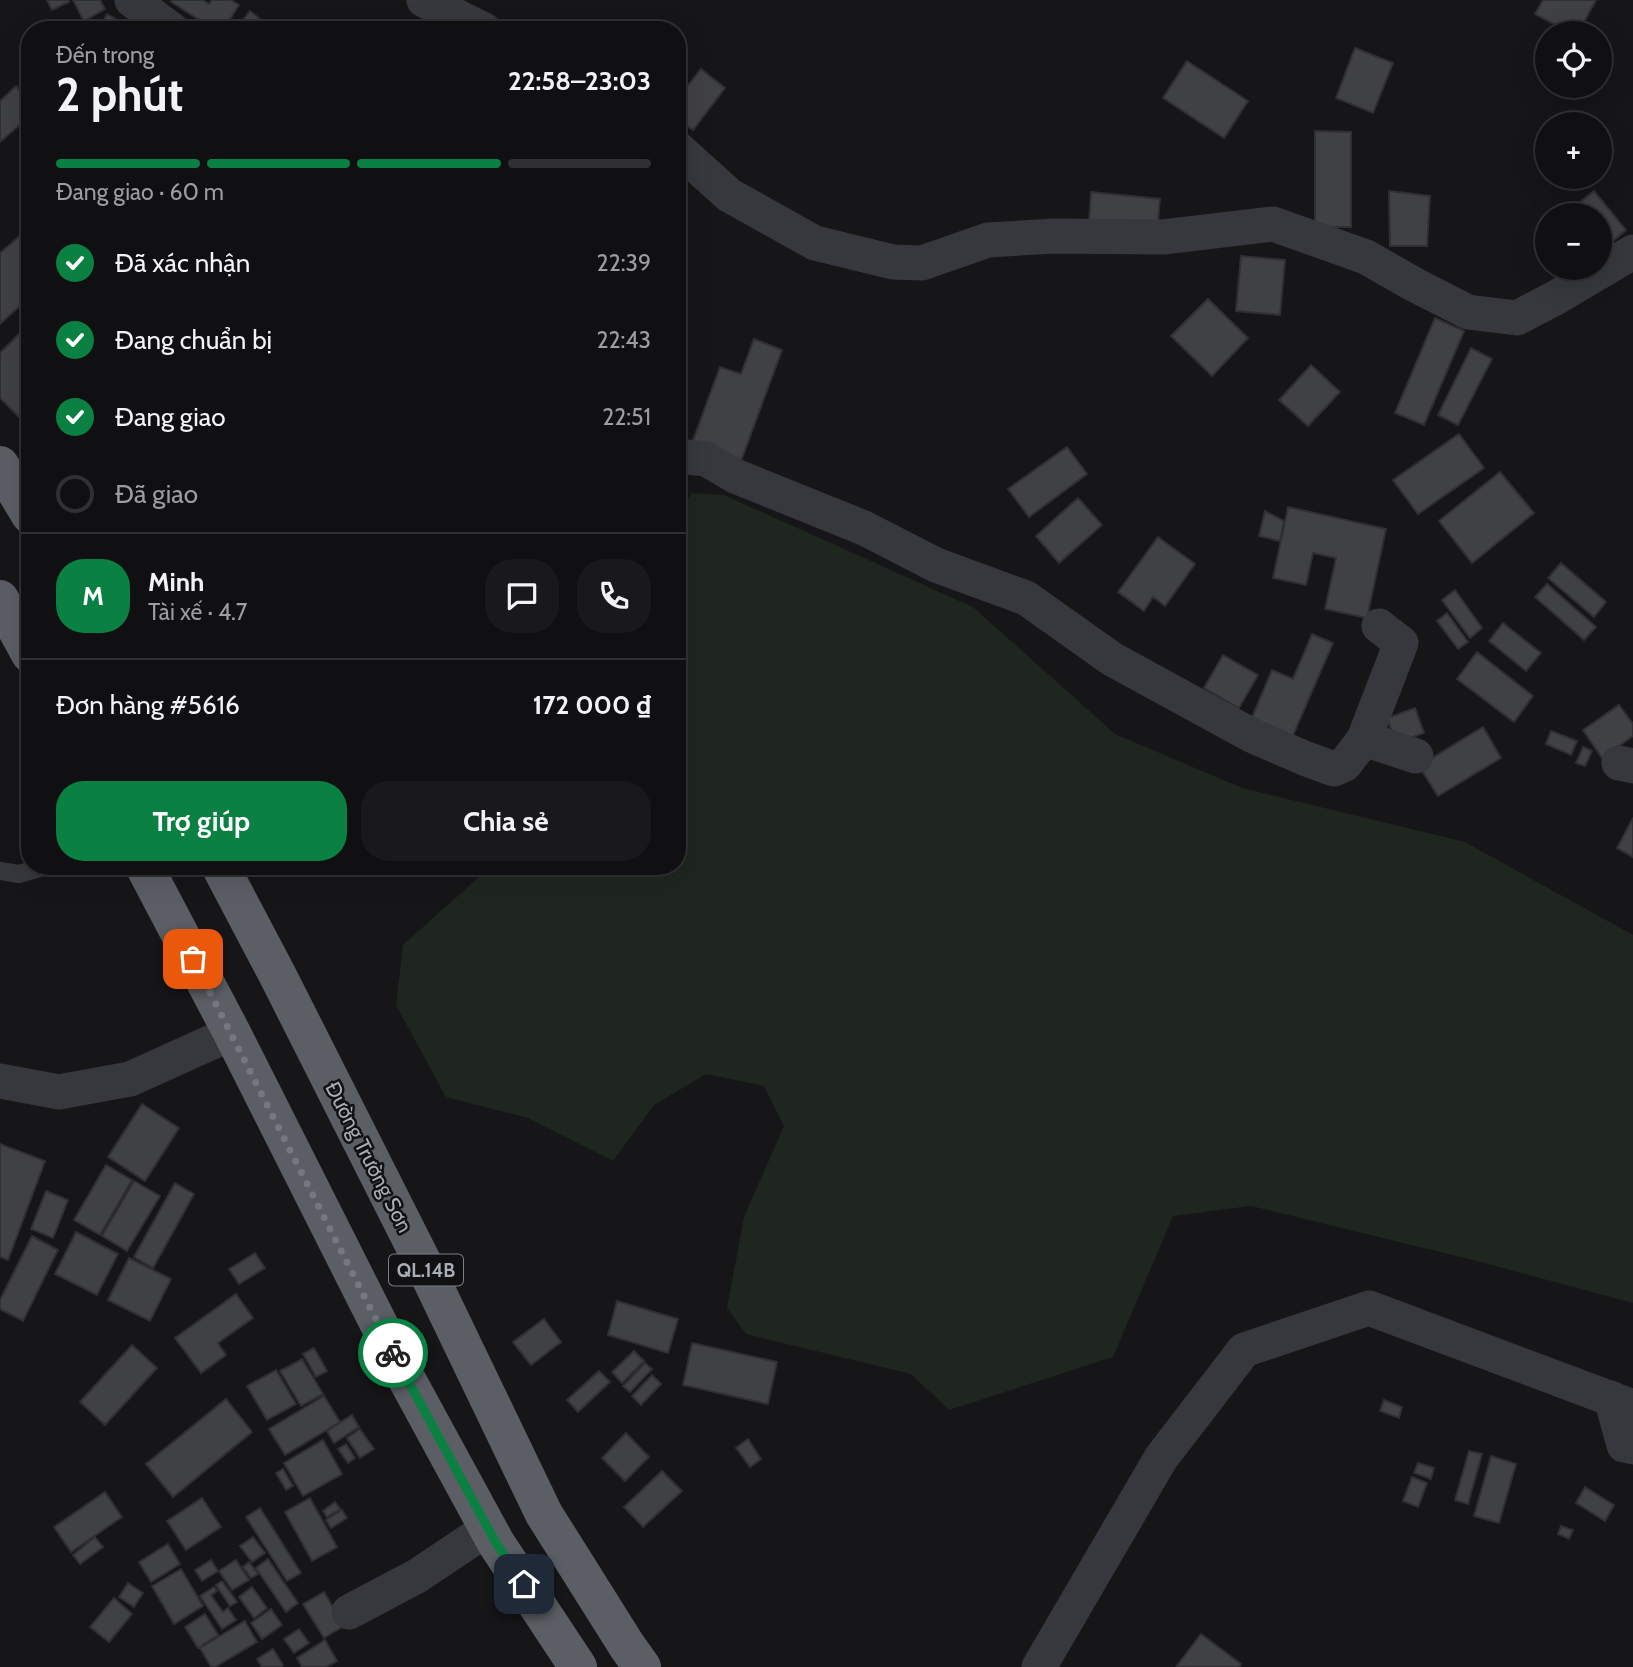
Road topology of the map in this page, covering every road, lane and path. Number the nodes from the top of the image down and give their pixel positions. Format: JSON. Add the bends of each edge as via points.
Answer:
{"nodes":[{"id":1,"x":132,"y":0,"type":"edge"},
{"id":2,"x":424,"y":0,"type":"edge"},
{"id":3,"x":160,"y":21,"type":"edge"},
{"id":4,"x":466,"y":21,"type":"edge"},
{"id":5,"x":686,"y":156,"type":"edge"},
{"id":6,"x":1633,"y":252,"type":"edge"},
{"id":7,"x":686,"y":458,"type":"edge"},
{"id":8,"x":0,"y":465,"type":"edge"},
{"id":9,"x":21,"y":500,"type":"edge"},
{"id":10,"x":0,"y":599,"type":"edge"},
{"id":11,"x":1379,"y":626,"type":"dead end"},
{"id":12,"x":21,"y":638,"type":"edge"},
{"id":13,"x":1364,"y":739,"type":"junction"},
{"id":14,"x":1416,"y":756,"type":"dead end"},
{"id":15,"x":0,"y":871,"type":"edge"},
{"id":16,"x":21,"y":873,"type":"edge"},
{"id":17,"x":149,"y":875,"type":"edge"},
{"id":18,"x":225,"y":875,"type":"edge"},
{"id":19,"x":232,"y":1033,"type":"junction"},
{"id":20,"x":0,"y":1081,"type":"edge"},
{"id":21,"x":1622,"y":1402,"type":"edge"},
{"id":22,"x":1630,"y":1449,"type":"edge"},
{"id":23,"x":489,"y":1528,"type":"junction"},
{"id":24,"x":349,"y":1612,"type":"dead end"},
{"id":25,"x":579,"y":1667,"type":"edge"},
{"id":26,"x":642,"y":1667,"type":"edge"},
{"id":27,"x":1039,"y":1667,"type":"edge"}],
"edges":[{"from":1,"to":3,"type":"street"},
{"from":2,"to":4,"type":"street"},
{"from":5,"to":6,"type":"street","via":[[729,195],[815,243],[893,262],[922,263],[988,240],[1163,237],[1273,224],[1366,257],[1468,312],[1517,318]]},
{"from":7,"to":13,"type":"street","via":[[706,459],[936,565],[1026,598],[1112,659],[1251,735],[1304,758],[1334,769],[1345,764]]},
{"from":8,"to":9,"type":"highway"},
{"from":10,"to":12,"type":"highway"},
{"from":11,"to":13,"type":"street","via":[[1401,643]]},
{"from":13,"to":14,"type":"street"},
{"from":15,"to":16,"type":"lane"},
{"from":17,"to":19,"type":"highway","number":"QL.14B"},
{"from":18,"to":26,"type":"highway","name":"Đường Trường Sơn","number":"QL.14B","via":[[429,1275],[544,1514]]},
{"from":19,"to":20,"type":"street","via":[[130,1079],[59,1092]]},
{"from":19,"to":23,"type":"highway","number":"QL.14B","via":[[369,1306]]},
{"from":21,"to":22,"type":"street"},
{"from":21,"to":27,"type":"street","via":[[1368,1308],[1244,1350],[1161,1458]]},
{"from":23,"to":24,"type":"street","via":[[418,1576]]},
{"from":23,"to":25,"type":"highway","number":"QL.14B"}]}
